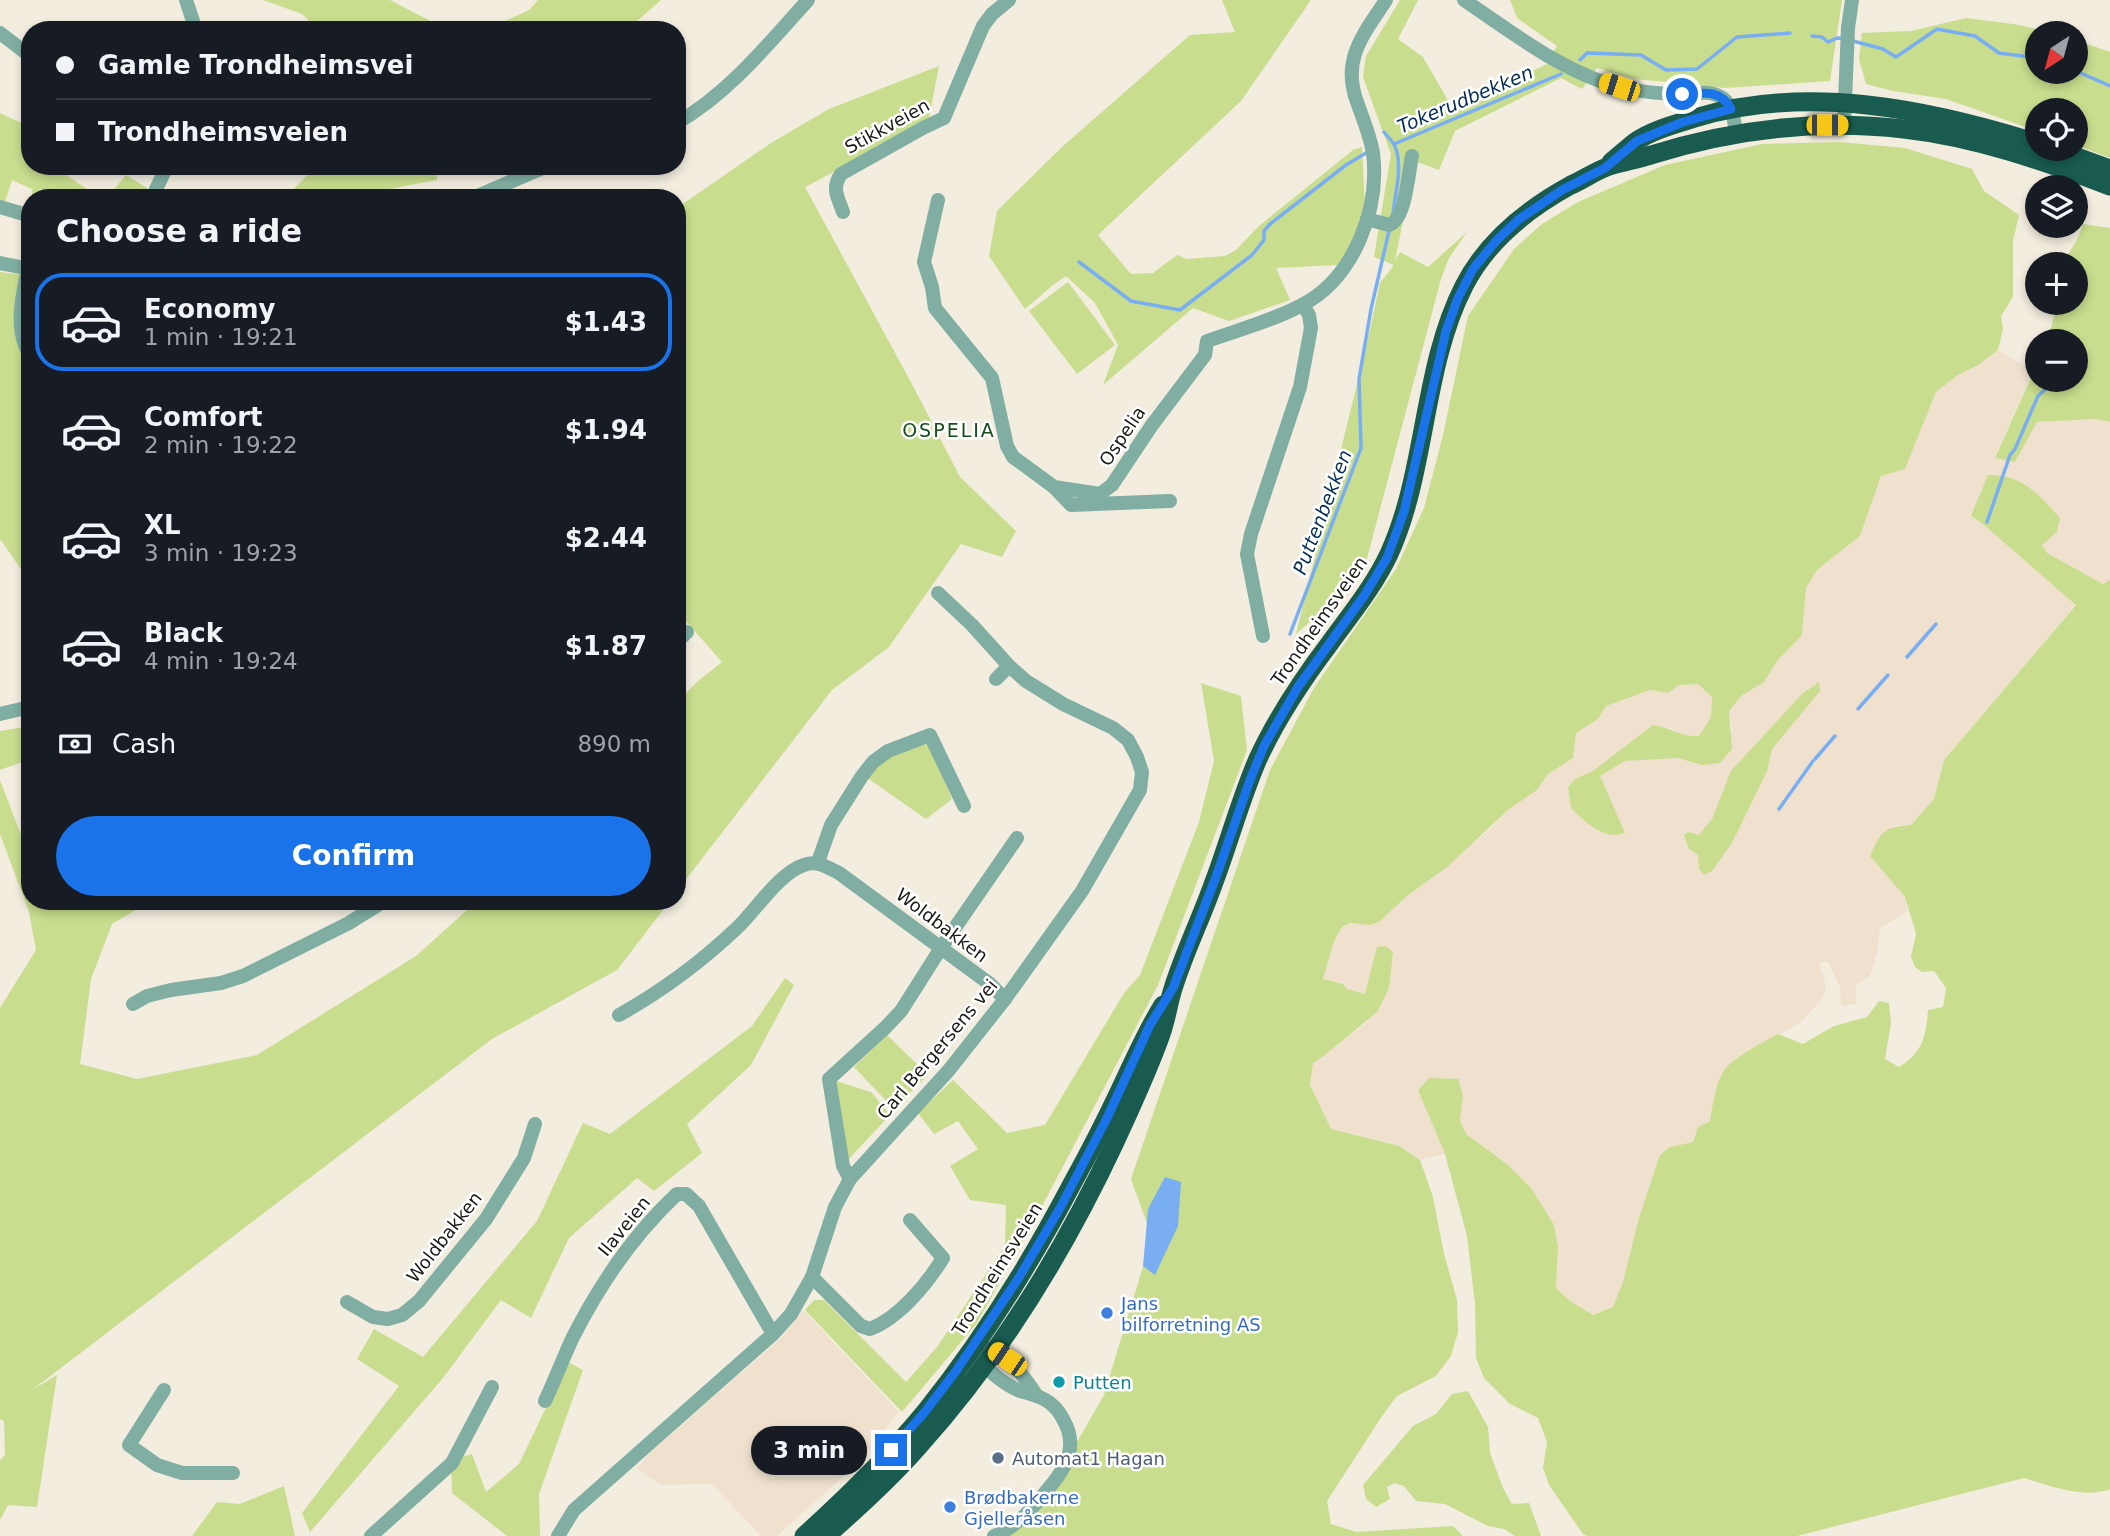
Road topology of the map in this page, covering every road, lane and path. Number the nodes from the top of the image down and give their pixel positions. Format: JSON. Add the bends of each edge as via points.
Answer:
{"nodes":[{"id":1,"x":186,"y":0,"type":"edge"},
{"id":2,"x":808,"y":0,"type":"edge"},
{"id":3,"x":1009,"y":0,"type":"edge"},
{"id":4,"x":1386,"y":0,"type":"edge"},
{"id":5,"x":1464,"y":0,"type":"edge"},
{"id":6,"x":1852,"y":1,"type":"edge"},
{"id":7,"x":193,"y":21,"type":"edge"},
{"id":8,"x":0,"y":33,"type":"edge"},
{"id":9,"x":21,"y":49,"type":"edge"},
{"id":10,"x":1845,"y":104,"type":"junction"},
{"id":11,"x":1731,"y":109,"type":"junction"},
{"id":12,"x":686,"y":118,"type":"edge"},
{"id":13,"x":1844,"y":125,"type":"junction"},
{"id":14,"x":1736,"y":133,"type":"junction"},
{"id":15,"x":2025,"y":140,"type":"edge"},
{"id":16,"x":1412,"y":156,"type":"dead end"},
{"id":17,"x":2088,"y":161,"type":"edge"},
{"id":18,"x":1605,"y":168,"type":"junction"},
{"id":19,"x":2110,"y":169,"type":"edge"},
{"id":20,"x":526,"y":175,"type":"edge"},
{"id":21,"x":2110,"y":186,"type":"edge"},
{"id":22,"x":494,"y":189,"type":"edge"},
{"id":23,"x":939,"y":200,"type":"dead end"},
{"id":24,"x":0,"y":207,"type":"edge"},
{"id":25,"x":843,"y":212,"type":"dead end"},
{"id":26,"x":21,"y":213,"type":"edge"},
{"id":27,"x":1367,"y":219,"type":"junction"},
{"id":28,"x":0,"y":263,"type":"edge"},
{"id":29,"x":21,"y":267,"type":"edge"},
{"id":30,"x":1303,"y":305,"type":"junction"},
{"id":31,"x":1054,"y":487,"type":"junction"},
{"id":32,"x":1170,"y":501,"type":"dead end"},
{"id":33,"x":938,"y":593,"type":"dead end"},
{"id":34,"x":1263,"y":636,"type":"dead end"},
{"id":35,"x":1009,"y":666,"type":"junction"},
{"id":36,"x":996,"y":679,"type":"dead end"},
{"id":37,"x":21,"y":709,"type":"edge"},
{"id":38,"x":0,"y":714,"type":"edge"},
{"id":39,"x":964,"y":806,"type":"dead end"},
{"id":40,"x":1017,"y":838,"type":"dead end"},
{"id":41,"x":818,"y":862,"type":"junction"},
{"id":42,"x":370,"y":910,"type":"edge"},
{"id":43,"x":940,"y":948,"type":"junction"},
{"id":44,"x":1005,"y":999,"type":"junction"},
{"id":45,"x":133,"y":1004,"type":"dead end"},
{"id":46,"x":619,"y":1015,"type":"dead end"},
{"id":47,"x":535,"y":1124,"type":"dead end"},
{"id":48,"x":850,"y":1179,"type":"junction"},
{"id":49,"x":909,"y":1220,"type":"dead end"},
{"id":50,"x":812,"y":1277,"type":"junction"},
{"id":51,"x":347,"y":1302,"type":"dead end"},
{"id":52,"x":773,"y":1334,"type":"junction"},
{"id":53,"x":984,"y":1353,"type":"junction"},
{"id":54,"x":492,"y":1387,"type":"dead end"},
{"id":55,"x":164,"y":1390,"type":"dead end"},
{"id":56,"x":545,"y":1401,"type":"dead end"},
{"id":57,"x":233,"y":1473,"type":"dead end"},
{"id":58,"x":372,"y":1536,"type":"edge"},
{"id":59,"x":558,"y":1536,"type":"edge"},
{"id":60,"x":804,"y":1536,"type":"edge"},
{"id":61,"x":826,"y":1536,"type":"edge"},
{"id":62,"x":994,"y":1536,"type":"edge"}],
"edges":[{"from":1,"to":7,"type":"street"},
{"from":2,"to":12,"type":"street","via":[[734,79]]},
{"from":3,"to":25,"type":"street","name":"Stikkveien","via":[[983,26],[944,118],[841,174],[835,188]]},
{"from":4,"to":27,"type":"street","name":"Ospelia","via":[[1359,43],[1350,70],[1373,152]]},
{"from":5,"to":11,"type":"street","via":[[1550,56],[1594,78],[1646,91],[1711,93],[1725,99]]},
{"from":6,"to":10,"type":"street"},
{"from":8,"to":9,"type":"street"},
{"from":10,"to":11,"type":"highway","name":"Trondheimsveien"},
{"from":10,"to":13,"type":"street"},
{"from":10,"to":15,"type":"highway","name":"Trondheimsveien","via":[[1933,116]]},
{"from":11,"to":14,"type":"street"},
{"from":11,"to":18,"type":"highway","name":"Trondheimsveien","via":[[1637,141]]},
{"from":13,"to":14,"type":"highway","name":"Trondheimsveien"},
{"from":13,"to":21,"type":"highway","name":"Trondheimsveien","via":[[1961,139]]},
{"from":14,"to":18,"type":"highway","name":"Trondheimsveien"},
{"from":16,"to":27,"type":"street","via":[[1398,220],[1389,225]]},
{"from":17,"to":19,"type":"highway"},
{"from":18,"to":53,"type":"highway","name":"Trondheimsveien","via":[[1518,220],[1488,250],[1466,282],[1446,331],[1394,542],[1373,583],[1298,687],[1264,746],[1173,988]]},
{"from":20,"to":22,"type":"street"},
{"from":23,"to":31,"type":"street","name":"Ospelia","via":[[924,262],[935,308],[992,378],[1013,457]]},
{"from":24,"to":26,"type":"street"},
{"from":27,"to":30,"type":"street","name":"Ospelia","via":[[1341,270]]},
{"from":28,"to":29,"type":"street"},
{"from":30,"to":31,"type":"street","name":"Ospelia","via":[[1207,341],[1205,355],[1112,485],[1100,494]]},
{"from":30,"to":34,"type":"street","via":[[1311,328],[1300,387],[1247,554]]},
{"from":31,"to":32,"type":"street","via":[[1071,505]]},
{"from":33,"to":35,"type":"street","name":"Carl Bergersens vei"},
{"from":35,"to":36,"type":"street"},
{"from":35,"to":44,"type":"street","name":"Carl Bergersens vei","via":[[1042,692],[1128,740],[1142,772],[1134,803],[1082,891]]},
{"from":37,"to":38,"type":"street"},
{"from":39,"to":41,"type":"street","via":[[930,735],[888,751],[862,776],[831,825]]},
{"from":40,"to":43,"type":"street"},
{"from":41,"to":43,"type":"street","name":"Woldbakken"},
{"from":41,"to":46,"type":"street","via":[[794,869],[738,927],[685,972]]},
{"from":42,"to":45,"type":"street","via":[[243,976],[160,993]]},
{"from":43,"to":44,"type":"street","name":"Woldbakken"},
{"from":43,"to":48,"type":"street","via":[[901,1011],[829,1079],[842,1166]]},
{"from":44,"to":48,"type":"street","name":"Carl Bergersens vei","via":[[949,1070]]},
{"from":47,"to":51,"type":"street","name":"Woldbakken","via":[[524,1158],[486,1219],[419,1301],[402,1315],[388,1319],[373,1317]]},
{"from":48,"to":50,"type":"street","name":"Carl Bergersens vei","via":[[835,1207]]},
{"from":49,"to":50,"type":"street","via":[[943,1258],[931,1279],[879,1326],[861,1326]]},
{"from":50,"to":52,"type":"street","name":"Carl Bergersens vei","via":[[791,1314]]},
{"from":52,"to":56,"type":"street","name":"Ilaveien","via":[[699,1206],[686,1194],[677,1194],[613,1270],[573,1337]]},
{"from":52,"to":59,"type":"street","name":"Carl Bergersens vei","via":[[574,1510]]},
{"from":53,"to":60,"type":"highway","name":"Trondheimsveien","via":[[941,1391],[857,1486]]},
{"from":53,"to":61,"type":"highway","name":"Trondheimsveien","via":[[956,1403],[917,1449]]},
{"from":53,"to":62,"type":"street","via":[[1017,1390],[1051,1403],[1070,1434],[1070,1452],[1060,1474],[1030,1510]]},
{"from":54,"to":58,"type":"street","via":[[452,1463]]},
{"from":55,"to":57,"type":"street","via":[[129,1446],[157,1465],[182,1474]]}]}
